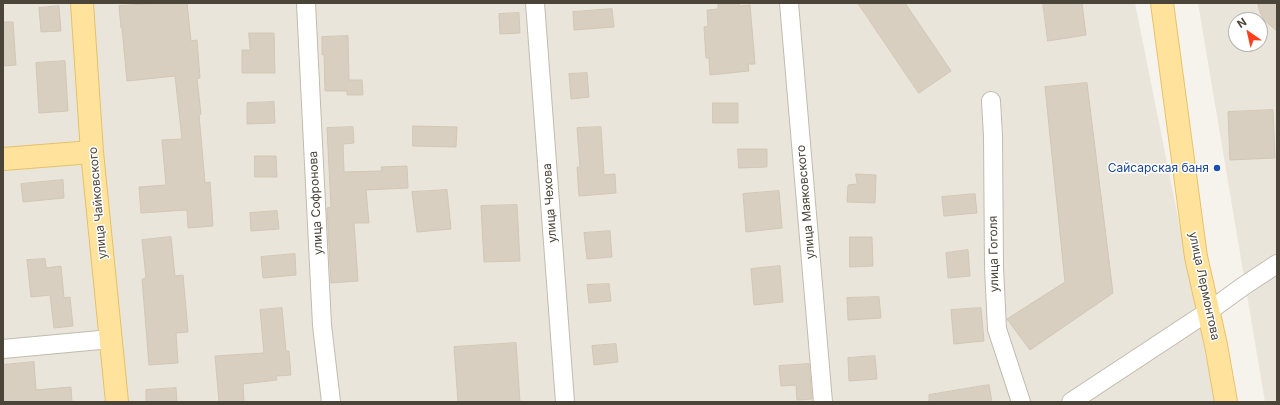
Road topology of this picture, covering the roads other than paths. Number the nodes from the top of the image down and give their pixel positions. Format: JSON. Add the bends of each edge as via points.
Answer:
{"nodes":[{"id":1,"x":82,"y":3,"type":"edge"},
{"id":2,"x":306,"y":3,"type":"edge"},
{"id":3,"x":535,"y":3,"type":"edge"},
{"id":4,"x":789,"y":3,"type":"edge"},
{"id":5,"x":1162,"y":3,"type":"edge"},
{"id":6,"x":991,"y":101,"type":"dead end"},
{"id":7,"x":92,"y":152,"type":"junction"},
{"id":8,"x":3,"y":159,"type":"edge"},
{"id":9,"x":1277,"y":264,"type":"edge"},
{"id":10,"x":1209,"y":311,"type":"junction"},
{"id":11,"x":111,"y":339,"type":"junction"},
{"id":12,"x":3,"y":349,"type":"edge"},
{"id":13,"x":117,"y":402,"type":"edge"},
{"id":14,"x":331,"y":402,"type":"edge"},
{"id":15,"x":565,"y":402,"type":"edge"},
{"id":16,"x":823,"y":402,"type":"edge"},
{"id":17,"x":1021,"y":402,"type":"edge"},
{"id":18,"x":1071,"y":402,"type":"edge"},
{"id":19,"x":1226,"y":402,"type":"edge"}],
"edges":[{"from":1,"to":7,"type":"main road","name":"улица Чайковского"},
{"from":2,"to":14,"type":"street","name":"улица Софронова","via":[[322,324]]},
{"from":3,"to":15,"type":"street","name":"улица Чехова"},
{"from":4,"to":16,"type":"street","name":"улица Маяковского"},
{"from":5,"to":10,"type":"main road","name":"улица Лермонтова","via":[[1196,257]]},
{"from":6,"to":17,"type":"street","name":"улица Гоголя","via":[[997,329]]},
{"from":7,"to":8,"type":"main road"},
{"from":7,"to":11,"type":"main road","name":"улица Чайковского"},
{"from":9,"to":10,"type":"street"},
{"from":10,"to":18,"type":"street"},
{"from":10,"to":19,"type":"main road","name":"улица Лермонтова"},
{"from":11,"to":12,"type":"street"},
{"from":11,"to":13,"type":"main road","name":"улица Чайковского"}]}
